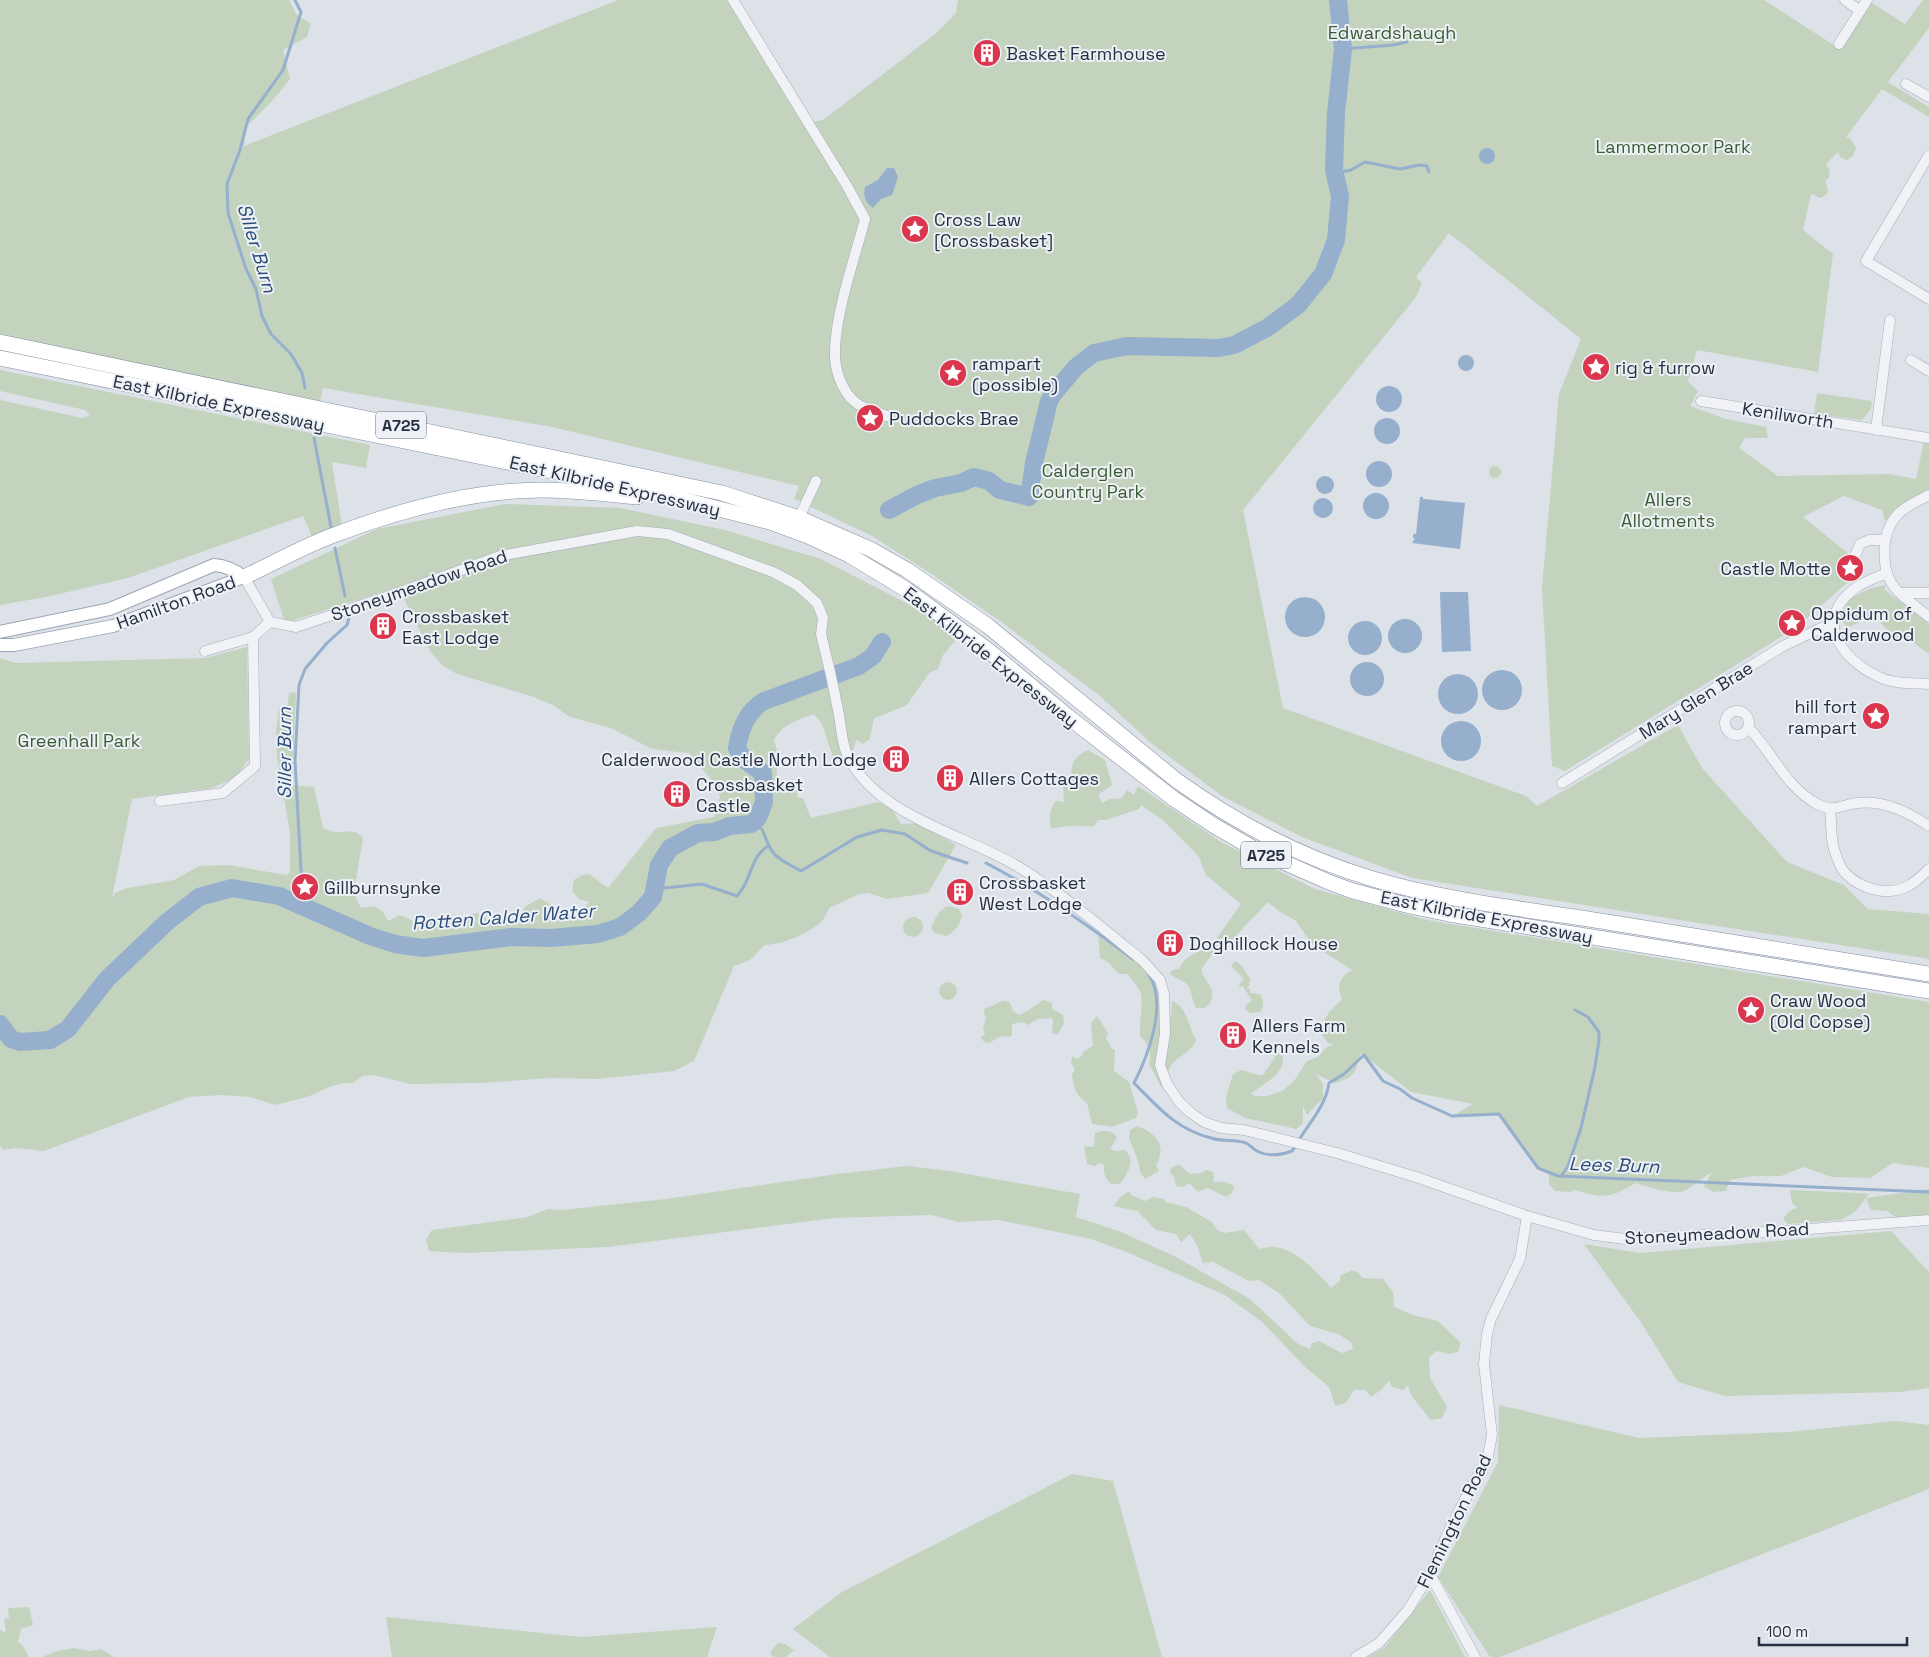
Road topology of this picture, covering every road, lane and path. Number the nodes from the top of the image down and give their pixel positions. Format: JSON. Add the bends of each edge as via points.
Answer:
{"nodes":[{"id":1,"x":733,"y":0,"type":"edge"},
{"id":2,"x":1845,"y":0,"type":"edge"},
{"id":3,"x":1867,"y":0,"type":"edge"},
{"id":4,"x":1860,"y":10,"type":"junction"},
{"id":5,"x":1839,"y":44,"type":"dead end"},
{"id":6,"x":1906,"y":84,"type":"dead end"},
{"id":7,"x":1929,"y":97,"type":"edge"},
{"id":8,"x":1929,"y":155,"type":"edge"},
{"id":9,"x":1929,"y":300,"type":"edge"},
{"id":10,"x":1890,"y":320,"type":"dead end"},
{"id":11,"x":0,"y":342,"type":"edge"},
{"id":12,"x":0,"y":358,"type":"edge"},
{"id":13,"x":1911,"y":360,"type":"dead end"},
{"id":14,"x":1929,"y":371,"type":"edge"},
{"id":15,"x":1701,"y":401,"type":"dead end"},
{"id":16,"x":887,"y":416,"type":"dead end"},
{"id":17,"x":1876,"y":430,"type":"junction"},
{"id":18,"x":1929,"y":438,"type":"edge"},
{"id":19,"x":816,"y":481,"type":"dead end"},
{"id":20,"x":1929,"y":495,"type":"edge"},
{"id":21,"x":693,"y":502,"type":"junction"},
{"id":22,"x":799,"y":518,"type":"junction"},
{"id":23,"x":1885,"y":540,"type":"junction"},
{"id":24,"x":1850,"y":568,"type":"dead end"},
{"id":25,"x":1885,"y":574,"type":"junction"},
{"id":26,"x":244,"y":577,"type":"junction"},
{"id":27,"x":1900,"y":593,"type":"junction"},
{"id":28,"x":1929,"y":593,"type":"edge"},
{"id":29,"x":1929,"y":617,"type":"edge"},
{"id":30,"x":270,"y":622,"type":"junction"},
{"id":31,"x":1832,"y":623,"type":"junction"},
{"id":32,"x":0,"y":632,"type":"edge"},
{"id":33,"x":253,"y":636,"type":"junction"},
{"id":34,"x":0,"y":645,"type":"edge"},
{"id":35,"x":205,"y":650,"type":"dead end"},
{"id":36,"x":1929,"y":684,"type":"edge"},
{"id":37,"x":1748,"y":727,"type":"dead end"},
{"id":38,"x":1562,"y":783,"type":"dead end"},
{"id":39,"x":160,"y":801,"type":"dead end"},
{"id":40,"x":1830,"y":810,"type":"junction"},
{"id":41,"x":1929,"y":826,"type":"edge"},
{"id":42,"x":1929,"y":868,"type":"edge"},
{"id":43,"x":1929,"y":974,"type":"edge"},
{"id":44,"x":1929,"y":991,"type":"edge"},
{"id":45,"x":1527,"y":1216,"type":"junction"},
{"id":46,"x":1929,"y":1220,"type":"edge"},
{"id":47,"x":1430,"y":1574,"type":"junction"},
{"id":48,"x":1356,"y":1657,"type":"edge"},
{"id":49,"x":1475,"y":1657,"type":"edge"}],
"edges":[{"from":1,"to":16,"type":"street","via":[[866,219],[840,314],[836,366],[840,380],[856,402]]},
{"from":2,"to":4,"type":"street"},
{"from":3,"to":4,"type":"street"},
{"from":4,"to":5,"type":"street"},
{"from":6,"to":7,"type":"street"},
{"from":8,"to":9,"type":"street","via":[[1866,261]]},
{"from":10,"to":17,"type":"street"},
{"from":11,"to":22,"type":"highway","name":"East Kilbride Expressway","number":"A725","via":[[722,493]]},
{"from":12,"to":21,"type":"highway","name":"East Kilbride Expressway","number":"A725"},
{"from":13,"to":14,"type":"street"},
{"from":15,"to":17,"type":"street","name":"Kenilworth"},
{"from":17,"to":18,"type":"street","name":"Kenilworth"},
{"from":19,"to":22,"type":"street"},
{"from":20,"to":23,"type":"street","via":[[1902,509],[1888,527]]},
{"from":21,"to":26,"type":"highway","via":[[542,490],[492,493],[395,514],[342,532]]},
{"from":21,"to":44,"type":"highway","name":"East Kilbride Expressway","number":"A725","via":[[770,522],[849,555],[936,610],[1190,810],[1256,850],[1331,882],[1449,914]]},
{"from":22,"to":43,"type":"highway","name":"East Kilbride Expressway","number":"A725","via":[[870,549],[939,591],[988,626],[1208,803],[1270,838],[1336,866],[1373,879],[1459,898]]},
{"from":23,"to":24,"type":"street","via":[[1869,540],[1860,544]]},
{"from":23,"to":25,"type":"street"},
{"from":25,"to":27,"type":"street"},
{"from":25,"to":31,"type":"street","via":[[1856,588],[1841,603]]},
{"from":26,"to":30,"type":"street"},
{"from":26,"to":32,"type":"main road","name":"Hamilton Road","via":[[225,566],[214,565],[110,609]]},
{"from":26,"to":34,"type":"main road","name":"Hamilton Road","via":[[114,626],[14,646]]},
{"from":27,"to":28,"type":"street"},
{"from":27,"to":29,"type":"street"},
{"from":30,"to":33,"type":"street"},
{"from":30,"to":45,"type":"street","name":"Stoneymeadow Road","via":[[296,627],[500,556],[637,531],[668,534],[773,572],[797,585],[817,603],[823,618],[821,634],[846,752],[860,774],[900,809],[991,852],[1047,885],[1143,961],[1160,980],[1166,1034],[1160,1065],[1167,1084],[1180,1103],[1204,1122],[1221,1128],[1308,1145],[1416,1177]]},
{"from":31,"to":36,"type":"street","via":[[1837,640],[1847,655],[1868,671],[1881,678]]},
{"from":31,"to":38,"type":"street","name":"Mary Glen Brae","via":[[1783,646]]},
{"from":33,"to":35,"type":"street"},
{"from":33,"to":39,"type":"street","via":[[255,766],[223,793]]},
{"from":37,"to":40,"type":"street","via":[[1761,740],[1789,782],[1816,804]]},
{"from":40,"to":41,"type":"street","via":[[1858,803],[1877,803],[1913,815]]},
{"from":40,"to":42,"type":"street","via":[[1834,850],[1843,872],[1856,881],[1884,892],[1898,890],[1915,882]]},
{"from":45,"to":46,"type":"street","name":"Stoneymeadow Road","via":[[1594,1235],[1625,1239]]},
{"from":45,"to":47,"type":"street","name":"Flemington Road","via":[[1520,1259],[1487,1334],[1484,1364],[1492,1434],[1488,1456]]},
{"from":47,"to":48,"type":"street","name":"Flemington Road","via":[[1408,1610],[1379,1643]]},
{"from":47,"to":49,"type":"street"}]}
